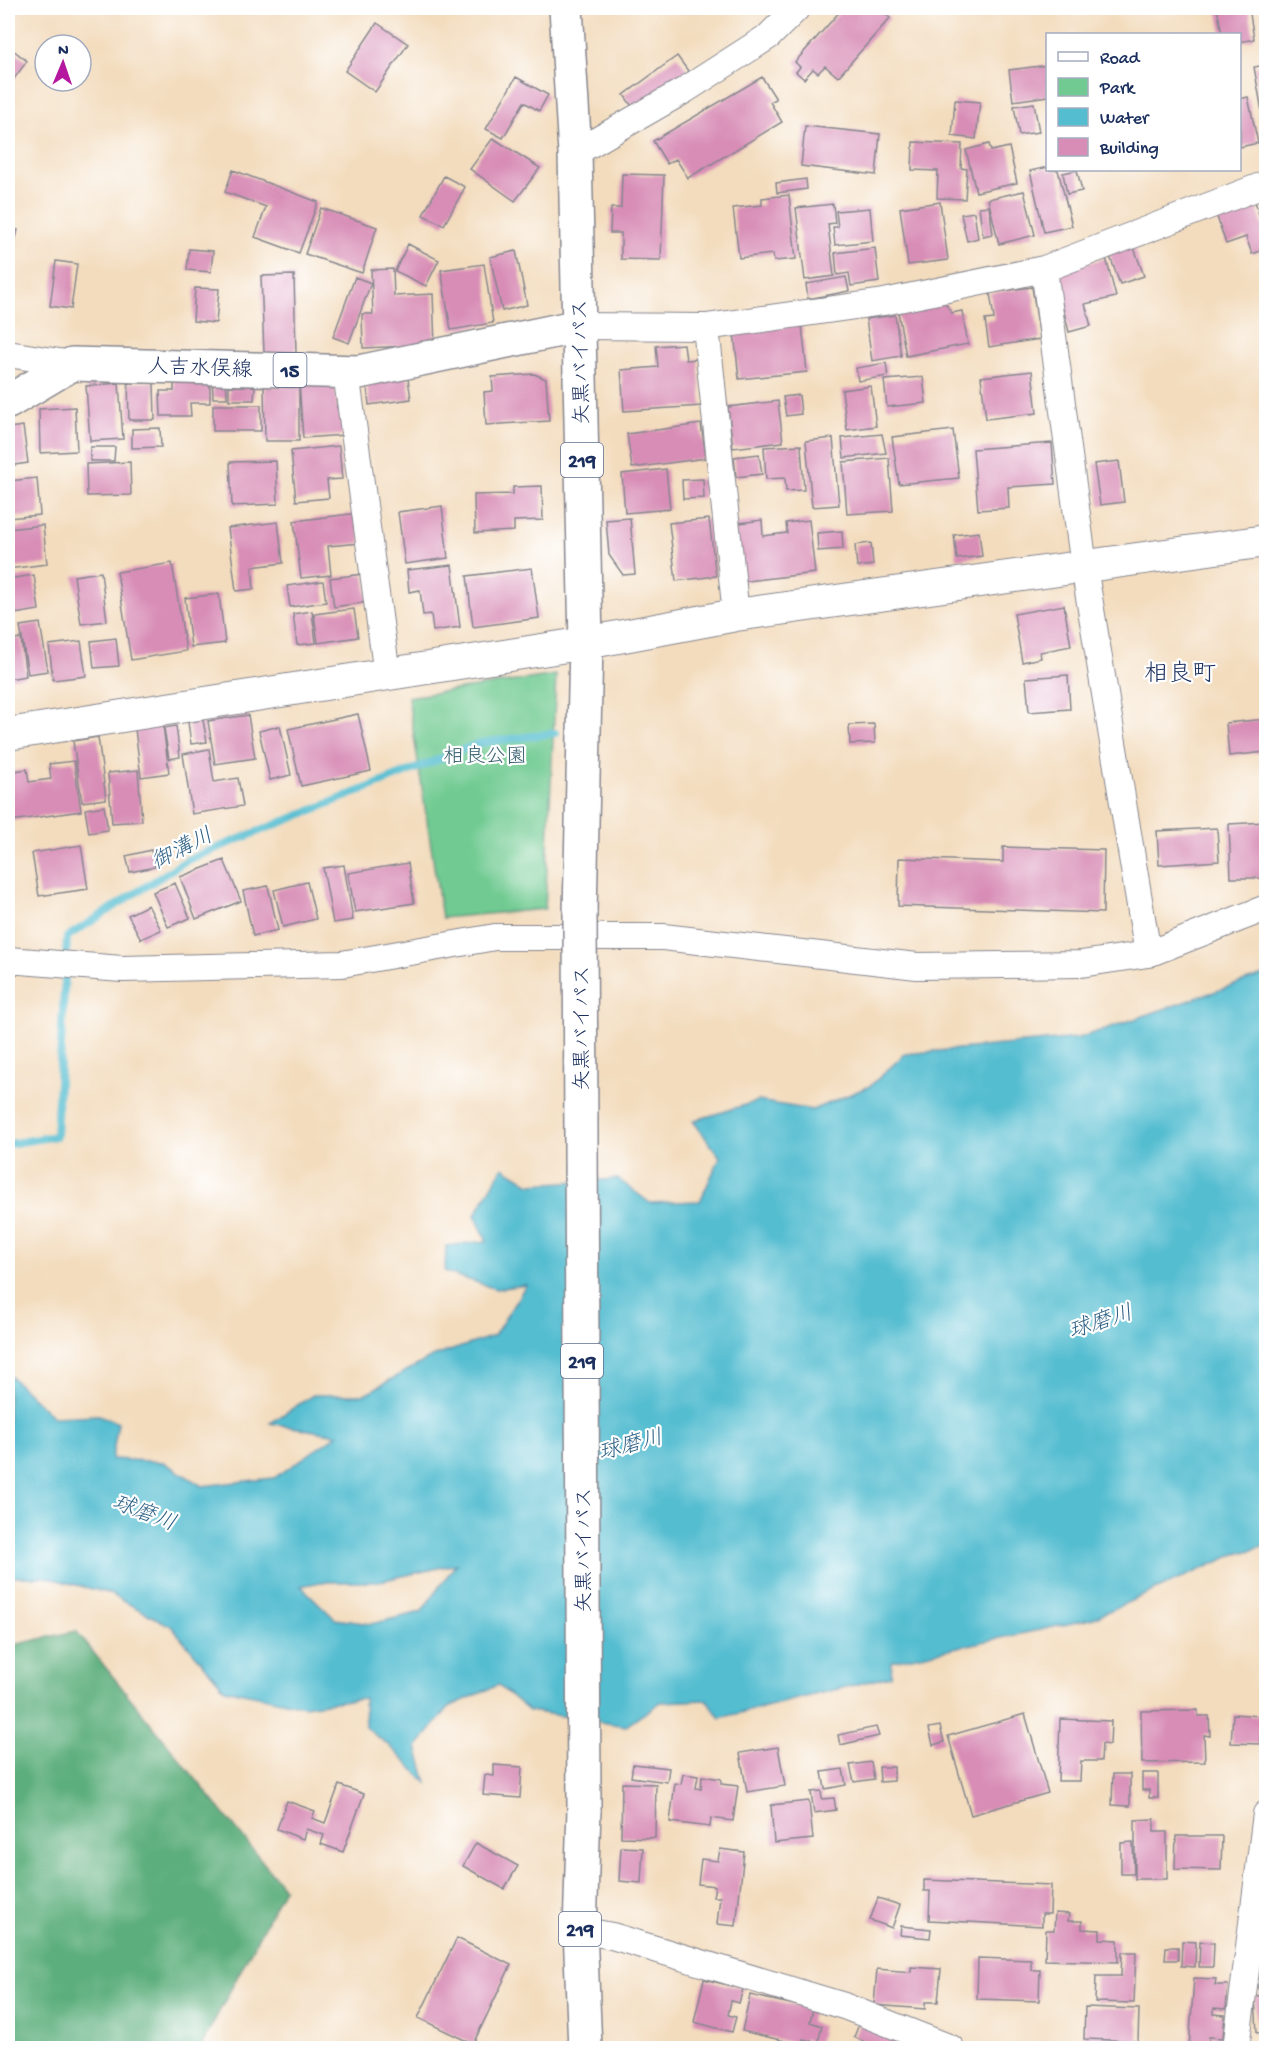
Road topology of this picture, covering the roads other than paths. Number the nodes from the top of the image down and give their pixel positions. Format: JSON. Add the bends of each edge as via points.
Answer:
{"nodes":[{"id":1,"x":566,"y":8,"type":"edge"},
{"id":2,"x":797,"y":8,"type":"edge"},
{"id":3,"x":575,"y":153,"type":"junction"},
{"id":4,"x":1266,"y":184,"type":"edge"},
{"id":5,"x":1044,"y":269,"type":"junction"},
{"id":6,"x":579,"y":326,"type":"junction"},
{"id":7,"x":706,"y":327,"type":"junction"},
{"id":8,"x":8,"y":354,"type":"edge"},
{"id":9,"x":72,"y":364,"type":"junction"},
{"id":10,"x":346,"y":372,"type":"junction"},
{"id":11,"x":8,"y":402,"type":"edge"},
{"id":12,"x":1266,"y":540,"type":"edge"},
{"id":13,"x":1084,"y":567,"type":"junction"},
{"id":14,"x":736,"y":615,"type":"junction"},
{"id":15,"x":586,"y":643,"type":"junction"},
{"id":16,"x":387,"y":675,"type":"junction"},
{"id":17,"x":8,"y":734,"type":"edge"},
{"id":18,"x":1266,"y":908,"type":"edge"},
{"id":19,"x":1148,"y":954,"type":"junction"},
{"id":20,"x":8,"y":956,"type":"edge"},
{"id":21,"x":1266,"y":1814,"type":"edge"},
{"id":22,"x":580,"y":1930,"type":"junction"},
{"id":23,"x":944,"y":2047,"type":"edge"},
{"id":24,"x":585,"y":2049,"type":"edge"},
{"id":25,"x":1236,"y":2049,"type":"edge"}],
"edges":[{"from":1,"to":3,"type":"main road","name":"矢黒バイパス","number":"219"},
{"from":2,"to":3,"type":"street","via":[[769,36]]},
{"from":3,"to":6,"type":"main road","name":"矢黒バイパス","number":"219"},
{"from":4,"to":5,"type":"street"},
{"from":5,"to":7,"type":"street","via":[[884,302]]},
{"from":5,"to":13,"type":"street"},
{"from":6,"to":7,"type":"street"},
{"from":6,"to":10,"type":"main road","name":"人吉水俣線","number":"15"},
{"from":6,"to":15,"type":"main road","name":"矢黒バイパス","number":"219"},
{"from":7,"to":14,"type":"street"},
{"from":8,"to":9,"type":"street"},
{"from":9,"to":10,"type":"main road","name":"人吉水俣線","number":"15"},
{"from":9,"to":11,"type":"main road"},
{"from":10,"to":16,"type":"street"},
{"from":12,"to":13,"type":"street"},
{"from":13,"to":14,"type":"street"},
{"from":13,"to":19,"type":"street"},
{"from":14,"to":15,"type":"street"},
{"from":15,"to":16,"type":"street"},
{"from":15,"to":22,"type":"main road","name":"矢黒バイパス","number":"219","bridge":true,"via":[[580,914],[584,1809]]},
{"from":16,"to":17,"type":"street"},
{"from":18,"to":19,"type":"street"},
{"from":19,"to":20,"type":"street","via":[[1081,964],[917,966],[663,937],[506,937],[342,964],[122,969]]},
{"from":21,"to":25,"type":"street"},
{"from":22,"to":23,"type":"street","via":[[612,1935],[844,2006]]},
{"from":22,"to":24,"type":"main road","name":"矢黒バイパス","number":"219"}]}
